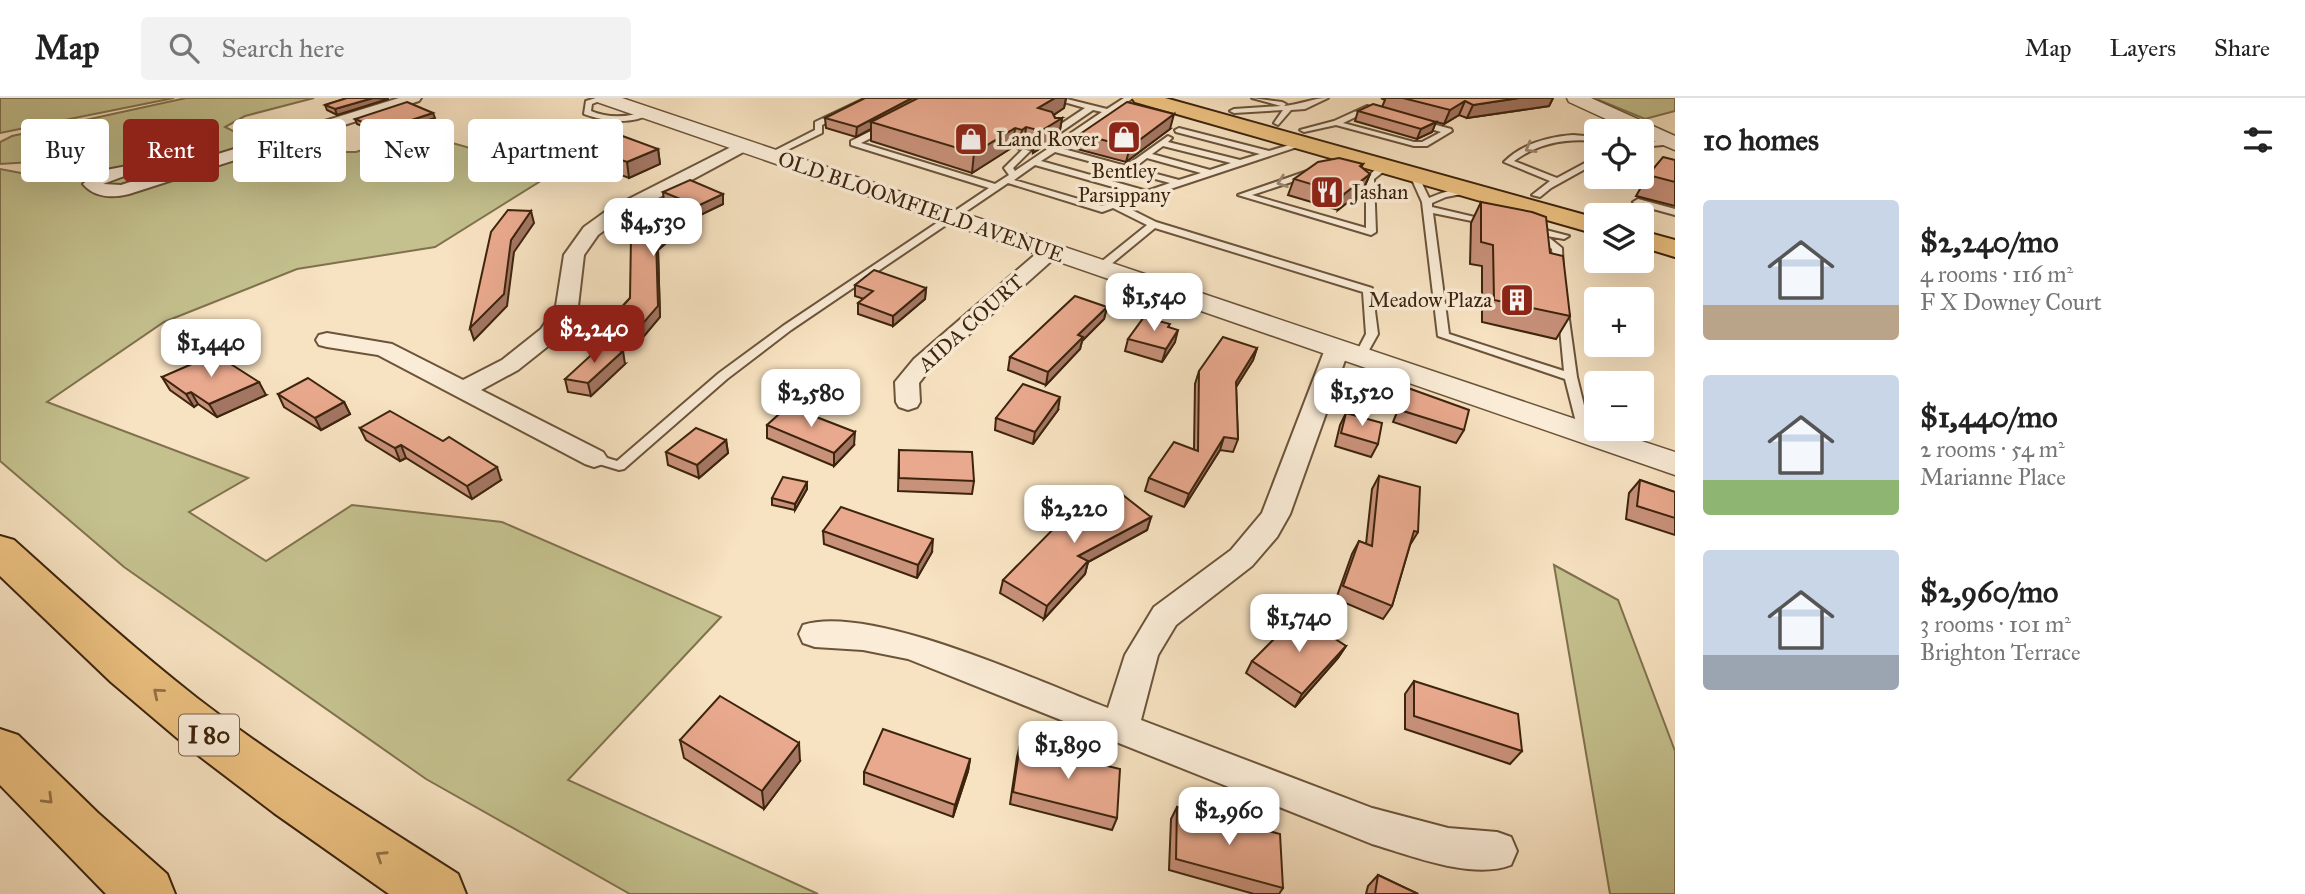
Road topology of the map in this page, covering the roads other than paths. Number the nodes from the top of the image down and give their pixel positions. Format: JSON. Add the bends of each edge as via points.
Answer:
{"nodes":[{"id":1,"x":414,"y":98,"type":"edge"},
{"id":2,"x":603,"y":98,"type":"edge"},
{"id":3,"x":872,"y":98,"type":"edge"},
{"id":4,"x":1054,"y":98,"type":"edge"},
{"id":5,"x":1129,"y":98,"type":"edge"},
{"id":6,"x":1181,"y":98,"type":"edge"},
{"id":7,"x":1256,"y":98,"type":"edge"},
{"id":8,"x":1324,"y":98,"type":"edge"},
{"id":9,"x":1576,"y":98,"type":"edge"},
{"id":10,"x":1134,"y":105,"type":"edge"},
{"id":11,"x":1092,"y":107,"type":"junction"},
{"id":12,"x":1112,"y":110,"type":"junction"},
{"id":13,"x":1284,"y":112,"type":"junction"},
{"id":14,"x":898,"y":121,"type":"edge"},
{"id":15,"x":1336,"y":123,"type":"junction"},
{"id":16,"x":1055,"y":132,"type":"edge"},
{"id":17,"x":1304,"y":136,"type":"junction"},
{"id":18,"x":1584,"y":137,"type":"edge"},
{"id":19,"x":1162,"y":143,"type":"junction"},
{"id":20,"x":1672,"y":143,"type":"edge"},
{"id":21,"x":1654,"y":144,"type":"edge"},
{"id":22,"x":743,"y":146,"type":"junction"},
{"id":23,"x":1054,"y":149,"type":"junction"},
{"id":24,"x":1026,"y":151,"type":"edge"},
{"id":25,"x":1269,"y":154,"type":"junction"},
{"id":26,"x":770,"y":155,"type":"junction"},
{"id":27,"x":1146,"y":155,"type":"junction"},
{"id":28,"x":219,"y":158,"type":"edge"},
{"id":29,"x":1409,"y":159,"type":"junction"},
{"id":30,"x":1335,"y":160,"type":"junction"},
{"id":31,"x":1034,"y":162,"type":"junction"},
{"id":32,"x":203,"y":163,"type":"joint"},
{"id":33,"x":1241,"y":163,"type":"junction"},
{"id":34,"x":1584,"y":166,"type":"edge"},
{"id":35,"x":1128,"y":169,"type":"junction"},
{"id":36,"x":1211,"y":173,"type":"junction"},
{"id":37,"x":1010,"y":178,"type":"junction"},
{"id":38,"x":1557,"y":181,"type":"junction"},
{"id":39,"x":1180,"y":184,"type":"junction"},
{"id":40,"x":996,"y":187,"type":"junction"},
{"id":41,"x":1473,"y":191,"type":"junction"},
{"id":42,"x":1148,"y":194,"type":"junction"},
{"id":43,"x":1537,"y":195,"type":"junction"},
{"id":44,"x":1114,"y":205,"type":"junction"},
{"id":45,"x":1427,"y":205,"type":"junction"},
{"id":46,"x":1584,"y":208,"type":"edge"},
{"id":47,"x":1675,"y":212,"type":"edge"},
{"id":48,"x":1654,"y":213,"type":"edge"},
{"id":49,"x":950,"y":217,"type":"junction"},
{"id":50,"x":1584,"y":223,"type":"edge"},
{"id":51,"x":1153,"y":224,"type":"junction"},
{"id":52,"x":1507,"y":225,"type":"edge"},
{"id":53,"x":1520,"y":227,"type":"edge"},
{"id":54,"x":1533,"y":230,"type":"junction"},
{"id":55,"x":1654,"y":231,"type":"edge"},
{"id":56,"x":1564,"y":236,"type":"dead end"},
{"id":57,"x":1665,"y":245,"type":"edge"},
{"id":58,"x":1051,"y":251,"type":"junction"},
{"id":59,"x":1100,"y":268,"type":"junction"},
{"id":60,"x":1561,"y":287,"type":"edge"},
{"id":61,"x":1562,"y":300,"type":"edge"},
{"id":62,"x":327,"y":340,"type":"dead end"},
{"id":63,"x":1348,"y":353,"type":"junction"},
{"id":64,"x":1571,"y":377,"type":"junction"},
{"id":65,"x":462,"y":390,"type":"junction"},
{"id":66,"x":908,"y":402,"type":"dead end"},
{"id":67,"x":1584,"y":429,"type":"edge"},
{"id":68,"x":1584,"y":433,"type":"edge"},
{"id":69,"x":1608,"y":441,"type":"edge"},
{"id":70,"x":594,"y":458,"type":"joint"},
{"id":71,"x":1675,"y":464,"type":"edge"},
{"id":72,"x":0,"y":551,"type":"edge"},
{"id":73,"x":815,"y":634,"type":"dead end"},
{"id":74,"x":1121,"y":728,"type":"junction"},
{"id":75,"x":0,"y":751,"type":"edge"},
{"id":76,"x":1497,"y":851,"type":"dead end"},
{"id":77,"x":148,"y":894,"type":"edge"},
{"id":78,"x":438,"y":894,"type":"edge"}],
"edges":[{"from":1,"to":28,"type":"street"},
{"from":2,"to":22,"type":"street","name":"OLD BLOOMFIELD AVENUE"},
{"from":3,"to":26,"type":"lane","via":[[818,124],[819,131]]},
{"from":4,"to":11,"type":"lane"},
{"from":5,"to":12,"type":"lane"},
{"from":6,"to":13,"type":"highway","via":[[1234,111]]},
{"from":7,"to":13,"type":"lane"},
{"from":8,"to":13,"type":"lane"},
{"from":9,"to":20,"type":"street"},
{"from":10,"to":12,"type":"lane"},
{"from":10,"to":17,"type":"highway"},
{"from":11,"to":12,"type":"lane"},
{"from":11,"to":16,"type":"lane"},
{"from":12,"to":23,"type":"lane"},
{"from":13,"to":17,"type":"highway"},
{"from":14,"to":40,"type":"lane","via":[[854,144]]},
{"from":15,"to":17,"type":"lane"},
{"from":15,"to":29,"type":"lane"},
{"from":15,"to":29,"type":"lane","via":[[1367,108],[1448,131]]},
{"from":17,"to":25,"type":"lane"},
{"from":17,"to":30,"type":"highway"},
{"from":17,"to":43,"type":"highway"},
{"from":18,"to":38,"type":"lane","one_way":true,"via":[[1541,142],[1508,162]]},
{"from":19,"to":25,"type":"lane","via":[[1175,127]]},
{"from":19,"to":27,"type":"lane"},
{"from":19,"to":33,"type":"lane"},
{"from":20,"to":21,"type":"lane"},
{"from":22,"to":26,"type":"street","name":"OLD BLOOMFIELD AVENUE"},
{"from":22,"to":65,"type":"street","via":[[616,213],[591,231],[574,255],[567,306],[549,334],[510,365]]},
{"from":23,"to":31,"type":"lane"},
{"from":23,"to":35,"type":"lane"},
{"from":24,"to":37,"type":"lane","via":[[1008,169]]},
{"from":25,"to":33,"type":"lane"},
{"from":26,"to":49,"type":"street","name":"OLD BLOOMFIELD AVENUE"},
{"from":27,"to":35,"type":"lane"},
{"from":27,"to":36,"type":"lane"},
{"from":29,"to":30,"type":"highway"},
{"from":30,"to":29,"type":"lane","one_way":true,"via":[[1243,195],[1371,232],[1370,178]]},
{"from":29,"to":41,"type":"highway"},
{"from":29,"to":45,"type":"lane"},
{"from":31,"to":37,"type":"lane"},
{"from":31,"to":42,"type":"lane"},
{"from":32,"to":32,"type":"street","via":[[128,169],[97,178],[92,184],[102,191],[123,190]]},
{"from":33,"to":36,"type":"lane"},
{"from":34,"to":38,"type":"lane"},
{"from":35,"to":39,"type":"lane"},
{"from":36,"to":39,"type":"lane"},
{"from":37,"to":40,"type":"lane"},
{"from":37,"to":44,"type":"lane","via":[[1102,209]]},
{"from":38,"to":43,"type":"lane"},
{"from":39,"to":42,"type":"lane"},
{"from":40,"to":49,"type":"lane"},
{"from":41,"to":45,"type":"lane","via":[[1444,195]]},
{"from":41,"to":50,"type":"highway"},
{"from":42,"to":44,"type":"lane"},
{"from":43,"to":46,"type":"highway"},
{"from":44,"to":51,"type":"lane"},
{"from":45,"to":52,"type":"lane"},
{"from":45,"to":64,"type":"lane","via":[[1444,336]]},
{"from":47,"to":48,"type":"lane"},
{"from":49,"to":58,"type":"street","name":"OLD BLOOMFIELD AVENUE"},
{"from":49,"to":70,"type":"lane","via":[[723,376],[619,466]]},
{"from":51,"to":59,"type":"lane"},
{"from":51,"to":63,"type":"lane","via":[[1368,290],[1372,334]]},
{"from":53,"to":54,"type":"lane"},
{"from":54,"to":56,"type":"lane"},
{"from":54,"to":60,"type":"lane","via":[[1557,248]]},
{"from":55,"to":57,"type":"highway"},
{"from":58,"to":59,"type":"street","name":"OLD BLOOMFIELD AVENUE"},
{"from":58,"to":66,"type":"street","name":"AIDA COURT","via":[[922,364],[908,382]]},
{"from":59,"to":63,"type":"street","name":"OLD BLOOMFIELD AVENUE"},
{"from":61,"to":64,"type":"lane"},
{"from":62,"to":65,"type":"street","via":[[384,349]]},
{"from":63,"to":68,"type":"street","name":"OLD BLOOMFIELD AVENUE"},
{"from":63,"to":74,"type":"street","via":[[1265,535],[1155,627],[1141,653]]},
{"from":64,"to":67,"type":"lane"},
{"from":65,"to":70,"type":"street"},
{"from":69,"to":71,"type":"street","name":"OLD BLOOMFIELD AVENUE"},
{"from":78,"to":72,"type":"highway","number":"I 80","one_way":true,"via":[[206,733]]},
{"from":73,"to":74,"type":"street","via":[[863,637],[912,648]]},
{"from":74,"to":76,"type":"street","via":[[1372,826],[1448,847]]},
{"from":75,"to":77,"type":"highway","one_way":true}]}
